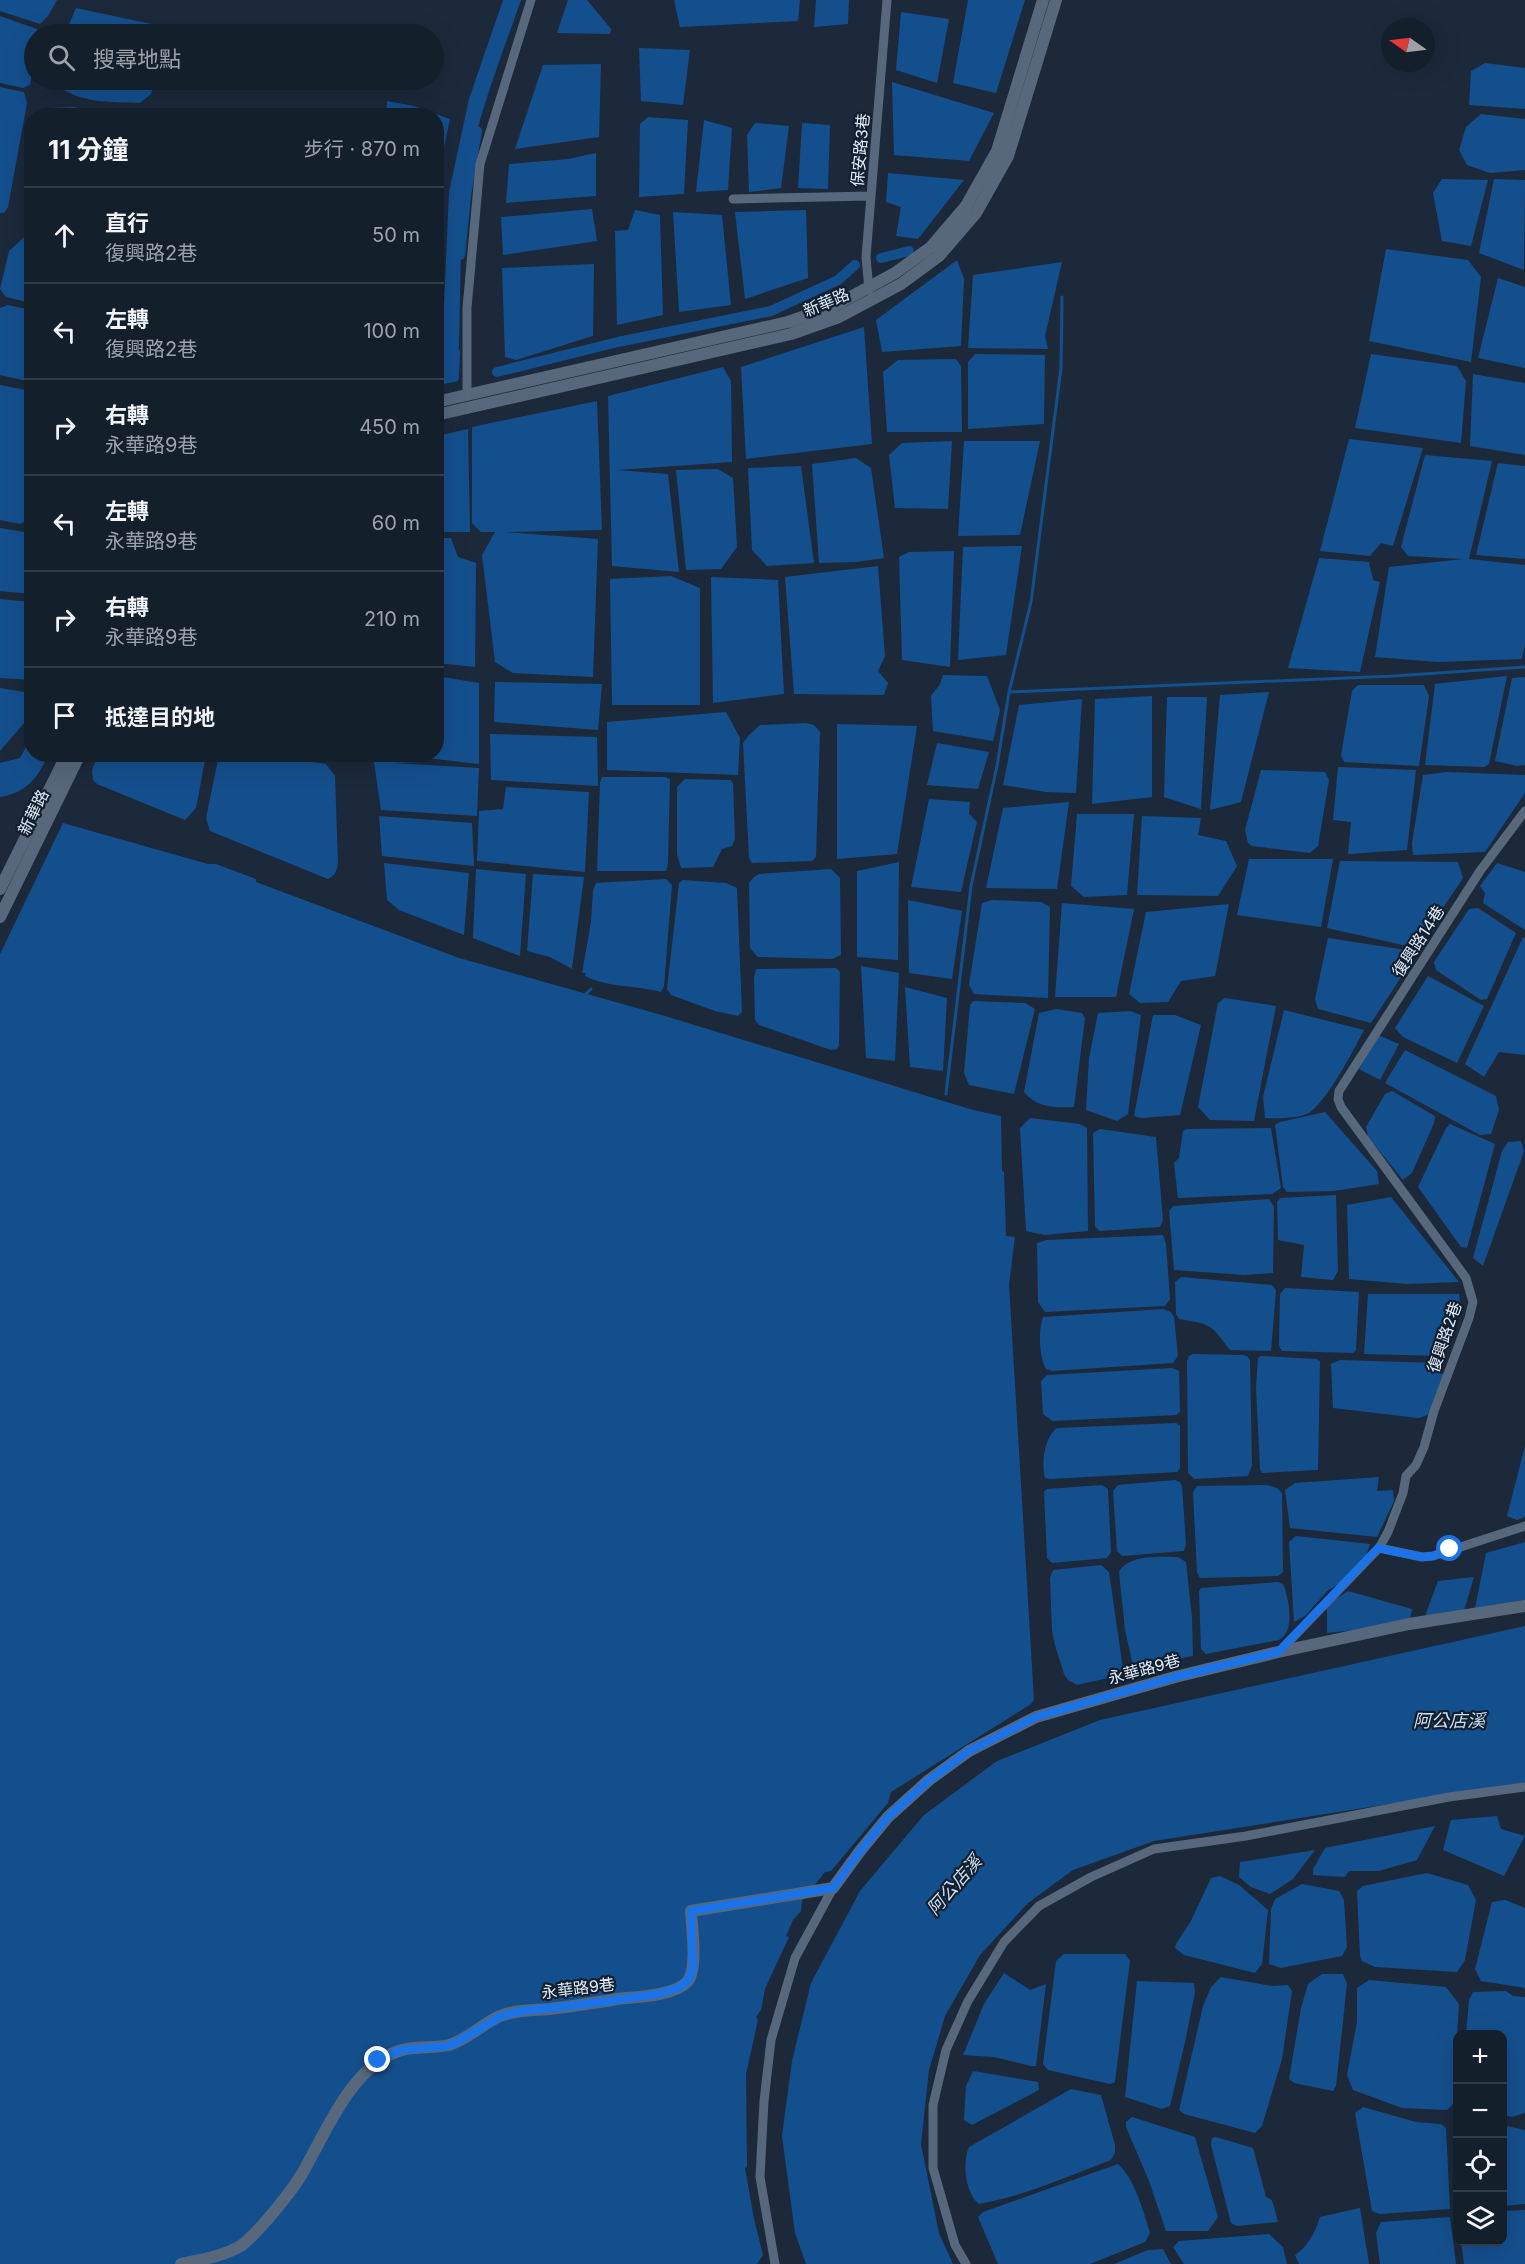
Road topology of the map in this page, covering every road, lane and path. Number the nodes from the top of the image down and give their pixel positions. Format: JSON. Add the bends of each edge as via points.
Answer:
{"nodes":[{"id":1,"x":531,"y":0,"type":"edge"},
{"id":2,"x":886,"y":0,"type":"edge"},
{"id":3,"x":1043,"y":0,"type":"edge"},
{"id":4,"x":1056,"y":0,"type":"edge"},
{"id":5,"x":871,"y":196,"type":"junction"},
{"id":6,"x":733,"y":199,"type":"dead end"},
{"id":7,"x":870,"y":286,"type":"junction"},
{"id":8,"x":867,"y":302,"type":"junction"},
{"id":9,"x":468,"y":395,"type":"junction"},
{"id":10,"x":444,"y":400,"type":"edge"},
{"id":11,"x":444,"y":413,"type":"edge"},
{"id":12,"x":63,"y":762,"type":"edge"},
{"id":13,"x":76,"y":762,"type":"edge"},
{"id":14,"x":1525,"y":810,"type":"edge"},
{"id":15,"x":0,"y":889,"type":"edge"},
{"id":16,"x":0,"y":917,"type":"edge"},
{"id":17,"x":1339,"y":1091,"type":"joint"},
{"id":18,"x":1525,"y":1526,"type":"edge"},
{"id":19,"x":1378,"y":1548,"type":"junction"},
{"id":20,"x":1525,"y":1606,"type":"edge"},
{"id":21,"x":1278,"y":1652,"type":"junction"},
{"id":22,"x":1525,"y":1786,"type":"edge"},
{"id":23,"x":833,"y":1888,"type":"junction"},
{"id":24,"x":181,"y":2264,"type":"edge"},
{"id":25,"x":775,"y":2264,"type":"edge"},
{"id":26,"x":966,"y":2264,"type":"edge"}],
"edges":[{"from":1,"to":9,"type":"street","via":[[480,164],[467,308]]},
{"from":2,"to":5,"type":"street","name":"保安路3巷"},
{"from":3,"to":7,"type":"street","name":"新華路","via":[[997,151],[966,206],[931,247]]},
{"from":4,"to":8,"type":"street","name":"新華路","via":[[1008,156],[976,213],[939,256],[901,284]]},
{"from":5,"to":6,"type":"street"},
{"from":5,"to":7,"type":"street","name":"保安路3巷","via":[[866,257]]},
{"from":7,"to":8,"type":"street","name":"保安路3巷"},
{"from":7,"to":9,"type":"street","name":"新華路","via":[[834,306],[788,322]]},
{"from":8,"to":11,"type":"street","name":"新華路","via":[[791,334]]},
{"from":9,"to":10,"type":"street","name":"新華路"},
{"from":12,"to":15,"type":"street","name":"新華路"},
{"from":13,"to":16,"type":"street","name":"新華路"},
{"from":14,"to":17,"type":"street","name":"復興路14巷","via":[[1480,871]]},
{"from":17,"to":19,"type":"street","name":"復興路2巷","via":[[1341,1107],[1466,1278],[1473,1302],[1424,1447],[1406,1476],[1396,1511]]},
{"from":18,"to":19,"type":"street","via":[[1433,1556]]},
{"from":19,"to":21,"type":"street","name":"復興路2巷"},
{"from":20,"to":21,"type":"street","name":"永華路9巷","via":[[1409,1624]]},
{"from":21,"to":23,"type":"street","name":"永華路9巷","via":[[1036,1717],[969,1751],[888,1817]]},
{"from":22,"to":26,"type":"street","via":[[1154,1849],[1090,1877],[1039,1906],[1004,1942],[968,2001],[946,2050],[933,2105],[933,2168],[955,2245]]},
{"from":23,"to":24,"type":"street","name":"永華路9巷","via":[[691,1911],[693,1968],[688,1981],[678,1988],[501,2016],[447,2046],[401,2050],[378,2060],[354,2085],[302,2173],[275,2210],[242,2245]]},
{"from":23,"to":25,"type":"street","name":"永華路9巷","via":[[795,1958],[771,2040],[760,2177]]}]}
